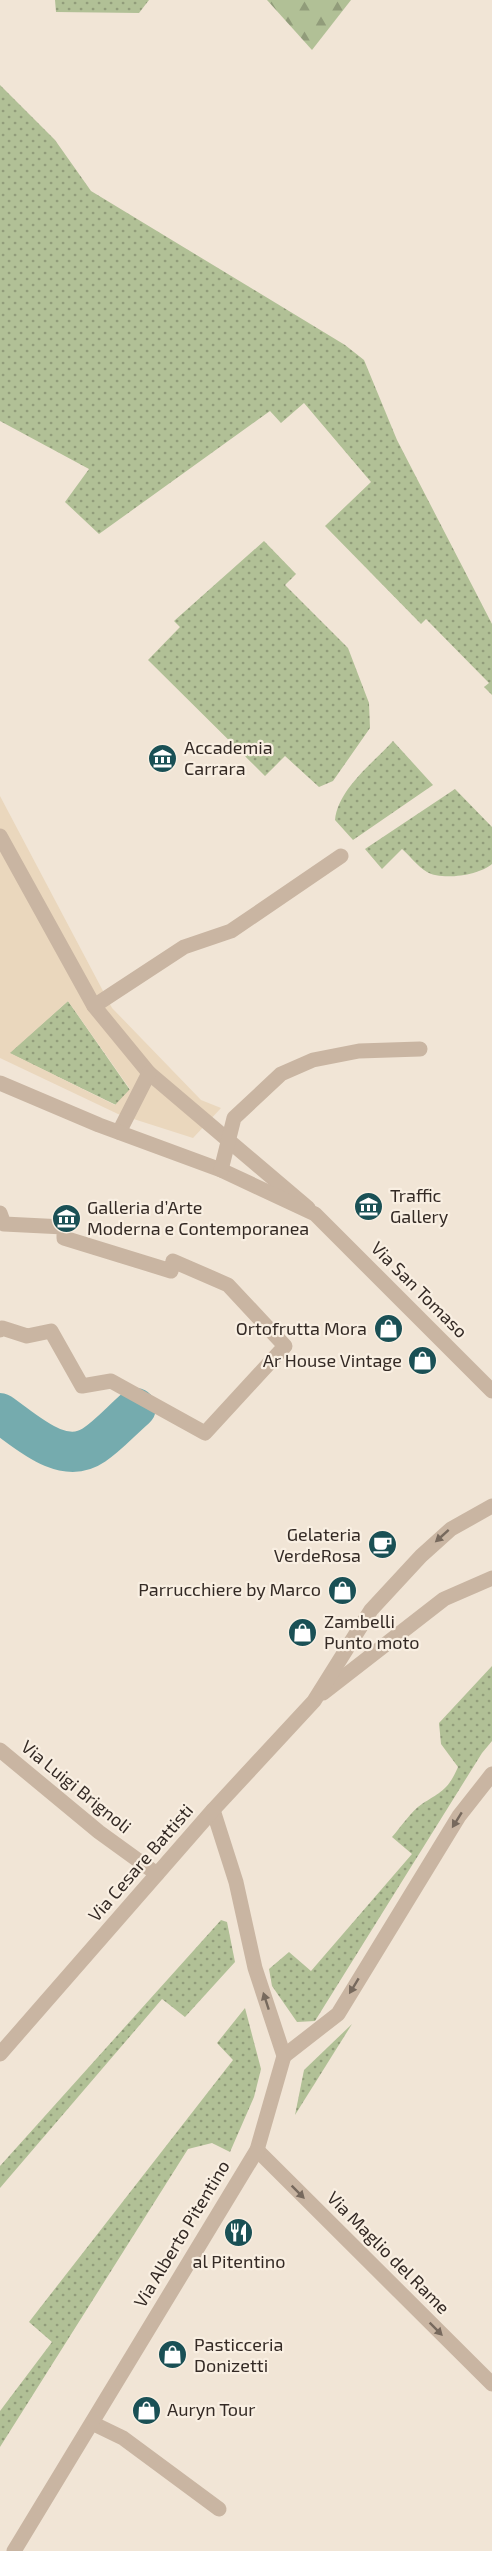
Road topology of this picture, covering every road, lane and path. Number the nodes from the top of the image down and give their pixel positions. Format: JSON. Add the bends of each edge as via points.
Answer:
{"nodes":[{"id":1,"x":0,"y":836,"type":"edge"},
{"id":2,"x":341,"y":856,"type":"dead end"},
{"id":3,"x":94,"y":1006,"type":"junction"},
{"id":4,"x":420,"y":1049,"type":"dead end"},
{"id":5,"x":149,"y":1073,"type":"junction"},
{"id":6,"x":0,"y":1083,"type":"edge"},
{"id":7,"x":119,"y":1132,"type":"junction"},
{"id":8,"x":228,"y":1141,"type":"junction"},
{"id":9,"x":221,"y":1170,"type":"junction"},
{"id":10,"x":0,"y":1213,"type":"edge"},
{"id":11,"x":315,"y":1214,"type":"junction"},
{"id":12,"x":0,"y":1330,"type":"edge"},
{"id":13,"x":492,"y":1391,"type":"edge"},
{"id":14,"x":492,"y":1506,"type":"edge"},
{"id":15,"x":492,"y":1578,"type":"edge"},
{"id":16,"x":314,"y":1701,"type":"junction"},
{"id":17,"x":0,"y":1750,"type":"edge"},
{"id":18,"x":492,"y":1774,"type":"edge"},
{"id":19,"x":213,"y":1810,"type":"junction"},
{"id":20,"x":157,"y":1874,"type":"junction"},
{"id":21,"x":0,"y":2054,"type":"edge"},
{"id":22,"x":284,"y":2056,"type":"junction"},
{"id":23,"x":257,"y":2150,"type":"junction"},
{"id":24,"x":492,"y":2384,"type":"edge"},
{"id":25,"x":92,"y":2423,"type":"junction"},
{"id":26,"x":219,"y":2509,"type":"dead end"},
{"id":27,"x":14,"y":2551,"type":"edge"}],
"edges":[{"from":1,"to":3,"type":"street"},
{"from":2,"to":3,"type":"street","via":[[231,931],[184,947]]},
{"from":3,"to":5,"type":"street"},
{"from":4,"to":8,"type":"street","via":[[359,1051],[313,1060],[281,1074],[234,1118]]},
{"from":5,"to":7,"type":"street"},
{"from":5,"to":8,"type":"street"},
{"from":6,"to":7,"type":"street","name":"Via San Tomaso"},
{"from":7,"to":9,"type":"street","name":"Via San Tomaso"},
{"from":8,"to":9,"type":"street"},
{"from":8,"to":11,"type":"street"},
{"from":9,"to":11,"type":"street","name":"Via San Tomaso"},
{"from":10,"to":12,"type":"street","via":[[4,1224],[64,1227],[64,1238],[171,1270],[174,1261],[228,1285],[285,1346],[205,1433],[111,1380],[82,1386],[51,1331],[27,1336]]},
{"from":11,"to":13,"type":"street","name":"Via San Tomaso"},
{"from":14,"to":16,"type":"street","name":"Via Cesare Battisti","one_way":true,"via":[[451,1529],[371,1610]]},
{"from":15,"to":16,"type":"street","name":"Via Cesare Battisti","via":[[444,1599]]},
{"from":16,"to":19,"type":"street","name":"Via Cesare Battisti"},
{"from":17,"to":20,"type":"street","name":"Via Luigi Brignoli"},
{"from":18,"to":22,"type":"street","one_way":true,"via":[[459,1816],[338,2014]]},
{"from":19,"to":20,"type":"street","name":"Via Cesare Battisti"},
{"from":22,"to":19,"type":"street","one_way":true,"via":[[255,1968],[236,1882]]},
{"from":20,"to":21,"type":"street","name":"Via Cesare Battisti"},
{"from":22,"to":23,"type":"street","name":"Via Alberto Pitentino"},
{"from":23,"to":24,"type":"street","name":"Via Maglio del Rame","one_way":true},
{"from":23,"to":25,"type":"street","name":"Via Alberto Pitentino"},
{"from":25,"to":26,"type":"street","via":[[123,2438]]},
{"from":25,"to":27,"type":"street","name":"Via Alberto Pitentino"}]}
